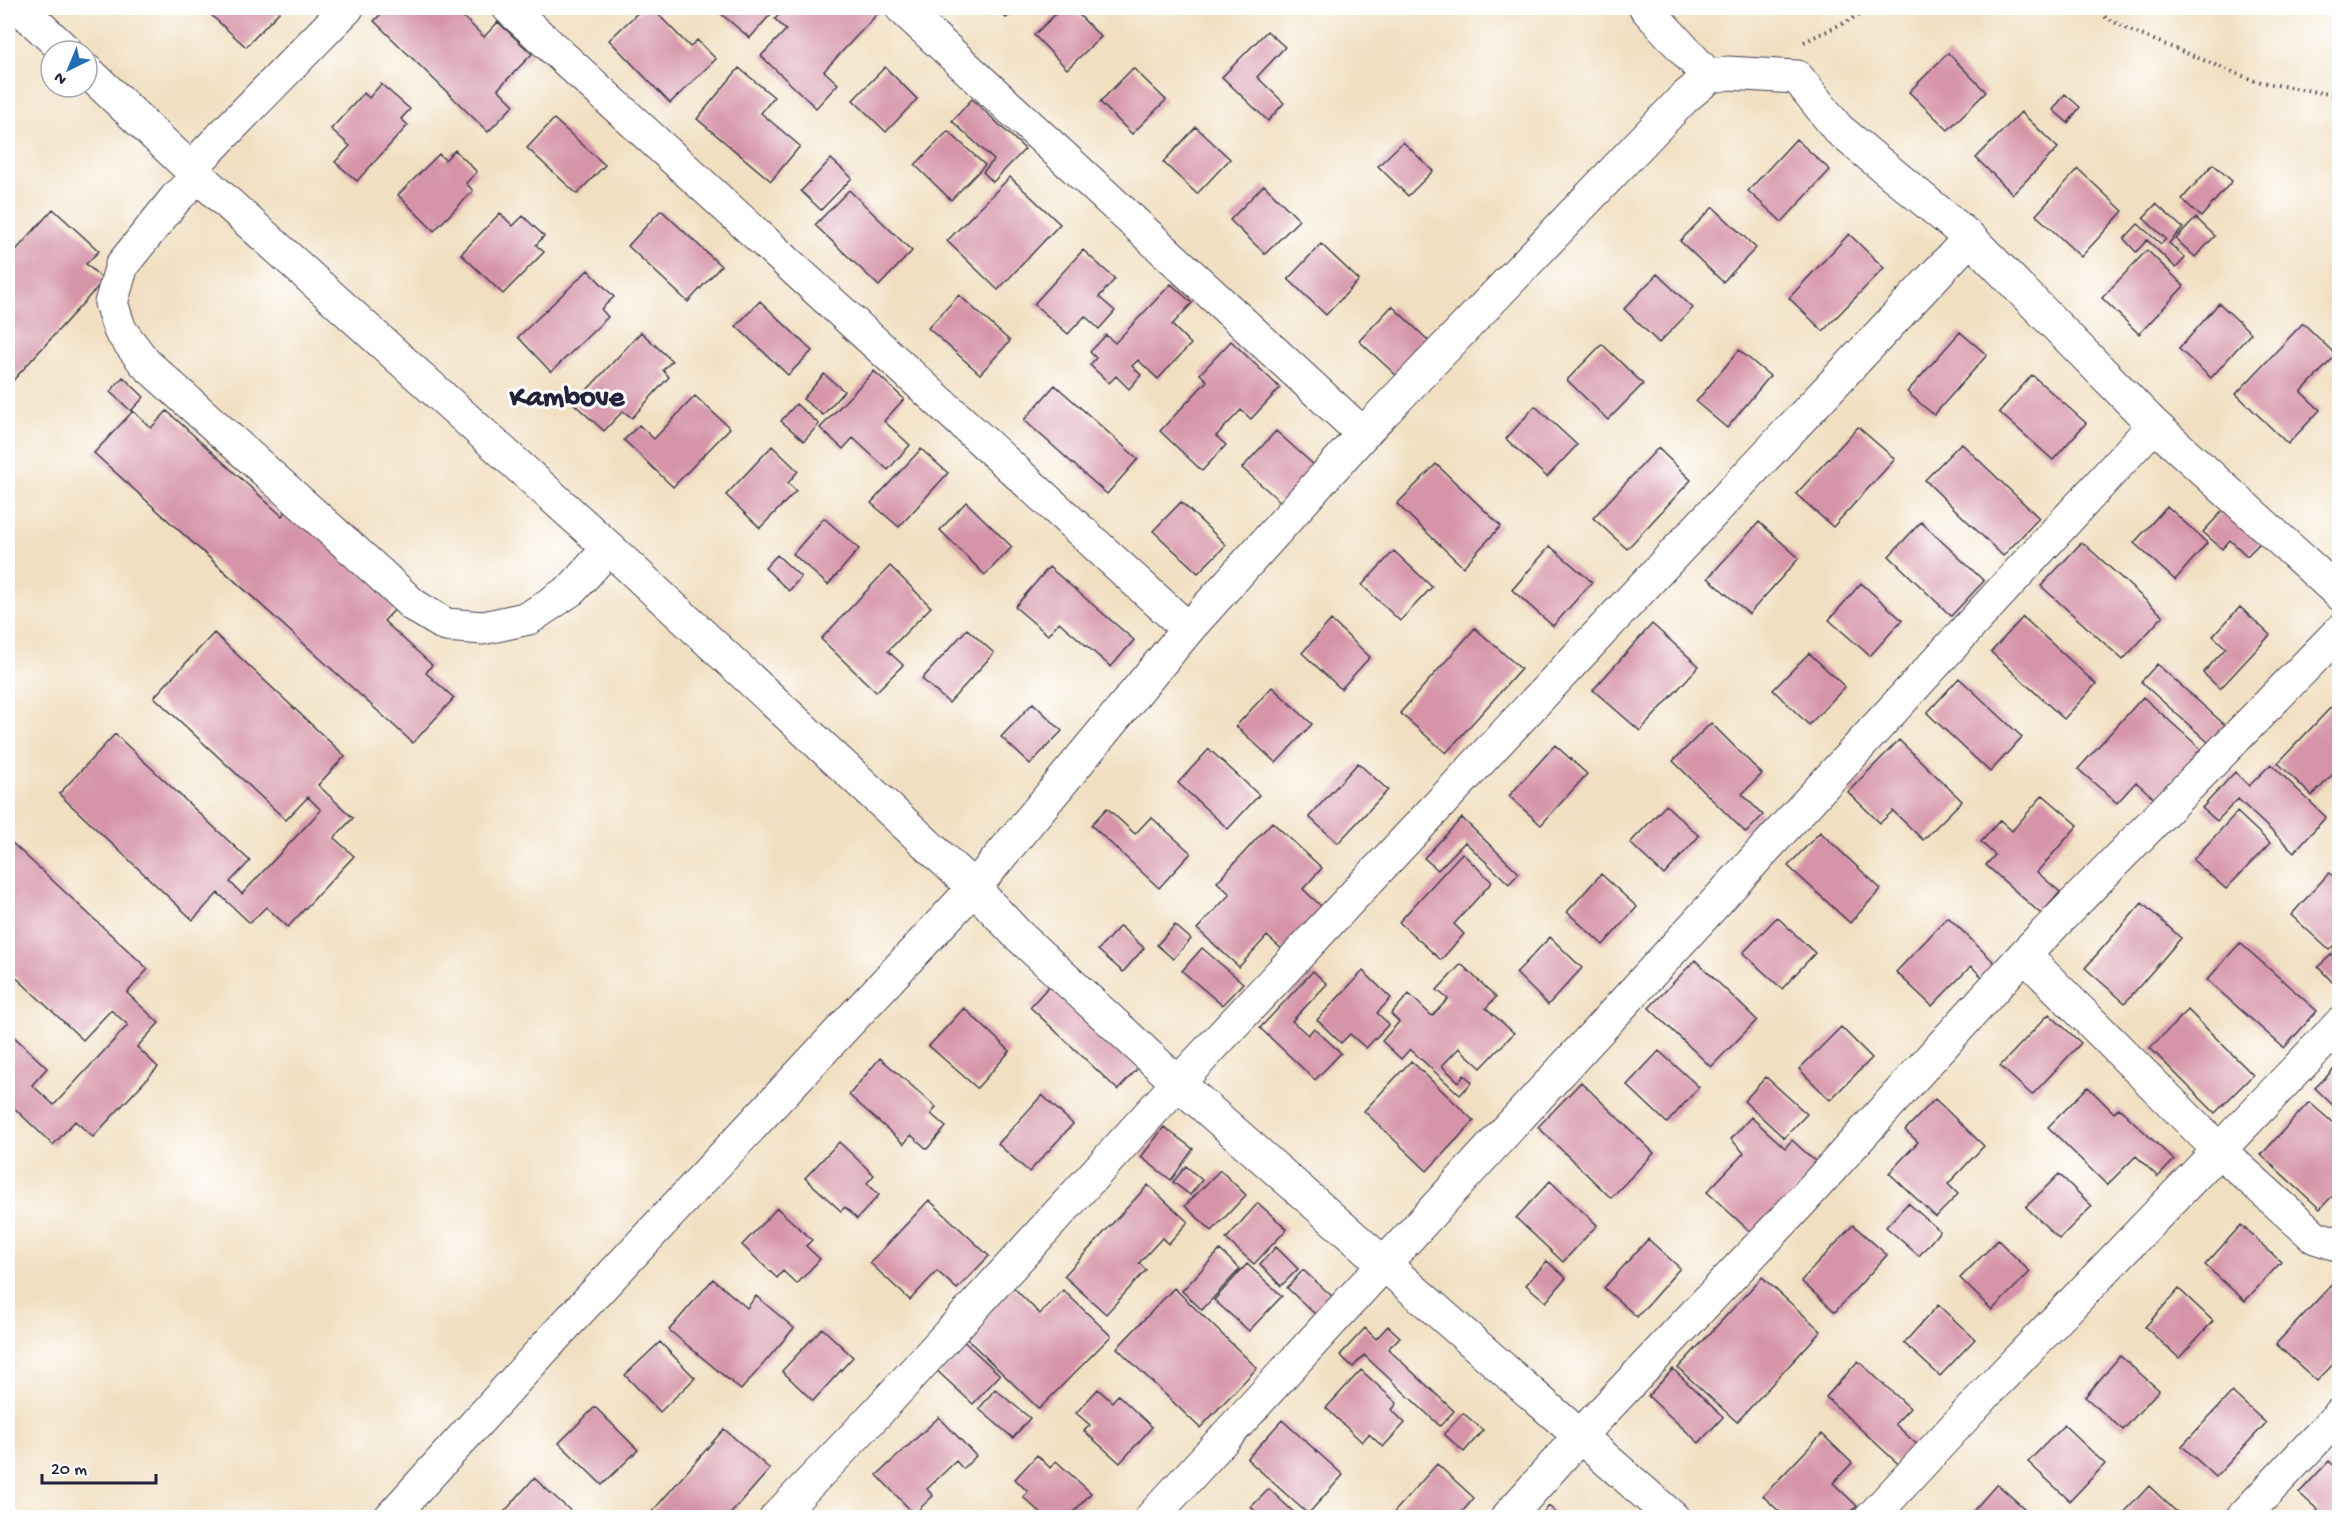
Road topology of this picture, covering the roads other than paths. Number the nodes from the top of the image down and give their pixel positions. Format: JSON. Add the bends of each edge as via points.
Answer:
{"nodes":[{"id":1,"x":20,"y":8,"type":"edge"},
{"id":2,"x":347,"y":8,"type":"edge"},
{"id":3,"x":508,"y":8,"type":"edge"},
{"id":4,"x":902,"y":8,"type":"edge"},
{"id":5,"x":1646,"y":8,"type":"edge"},
{"id":6,"x":53,"y":39,"type":"edge"},
{"id":7,"x":1709,"y":77,"type":"junction"},
{"id":8,"x":99,"y":82,"type":"edge"},
{"id":9,"x":194,"y":173,"type":"junction"},
{"id":10,"x":1970,"y":238,"type":"junction"},
{"id":11,"x":2154,"y":425,"type":"junction"},
{"id":12,"x":1363,"y":434,"type":"junction"},
{"id":13,"x":609,"y":548,"type":"junction"},
{"id":14,"x":2340,"y":594,"type":"edge"},
{"id":15,"x":1188,"y":629,"type":"junction"},
{"id":16,"x":2340,"y":631,"type":"edge"},
{"id":17,"x":974,"y":888,"type":"junction"},
{"id":18,"x":2024,"y":955,"type":"junction"},
{"id":19,"x":2340,"y":1024,"type":"edge"},
{"id":20,"x":1178,"y":1083,"type":"junction"},
{"id":21,"x":2220,"y":1151,"type":"junction"},
{"id":22,"x":2340,"y":1245,"type":"edge"},
{"id":23,"x":1384,"y":1264,"type":"junction"},
{"id":24,"x":2340,"y":1414,"type":"edge"},
{"id":25,"x":1579,"y":1437,"type":"junction"},
{"id":26,"x":390,"y":1518,"type":"edge"},
{"id":27,"x":776,"y":1518,"type":"edge"},
{"id":28,"x":1152,"y":1518,"type":"edge"},
{"id":29,"x":1507,"y":1518,"type":"edge"},
{"id":30,"x":1672,"y":1518,"type":"edge"},
{"id":31,"x":1871,"y":1518,"type":"edge"},
{"id":32,"x":2242,"y":1518,"type":"edge"}],
"edges":[{"from":1,"to":6,"type":"street"},
{"from":2,"to":9,"type":"street"},
{"from":3,"to":15,"type":"street"},
{"from":4,"to":12,"type":"street"},
{"from":5,"to":7,"type":"street"},
{"from":7,"to":10,"type":"street","via":[[1728,73],[1797,77],[1838,129]]},
{"from":7,"to":12,"type":"street","via":[[1683,99]]},
{"from":8,"to":9,"type":"street"},
{"from":9,"to":13,"type":"street"},
{"from":9,"to":13,"type":"street","via":[[122,265],[111,303],[120,330],[145,363],[413,605],[446,625],[483,627],[529,618],[572,589]]},
{"from":10,"to":11,"type":"street"},
{"from":10,"to":20,"type":"street"},
{"from":11,"to":14,"type":"street"},
{"from":11,"to":23,"type":"street"},
{"from":12,"to":15,"type":"street"},
{"from":13,"to":17,"type":"street"},
{"from":15,"to":17,"type":"street"},
{"from":16,"to":18,"type":"street"},
{"from":17,"to":20,"type":"street","via":[[1016,933]]},
{"from":17,"to":26,"type":"street"},
{"from":18,"to":21,"type":"street"},
{"from":18,"to":25,"type":"street","via":[[1799,1204]]},
{"from":19,"to":21,"type":"street"},
{"from":20,"to":23,"type":"street"},
{"from":20,"to":27,"type":"street"},
{"from":21,"to":22,"type":"street","via":[[2315,1237]]},
{"from":21,"to":31,"type":"street"},
{"from":23,"to":25,"type":"street"},
{"from":23,"to":28,"type":"street"},
{"from":24,"to":32,"type":"street"},
{"from":25,"to":29,"type":"street"},
{"from":25,"to":30,"type":"street"}]}
